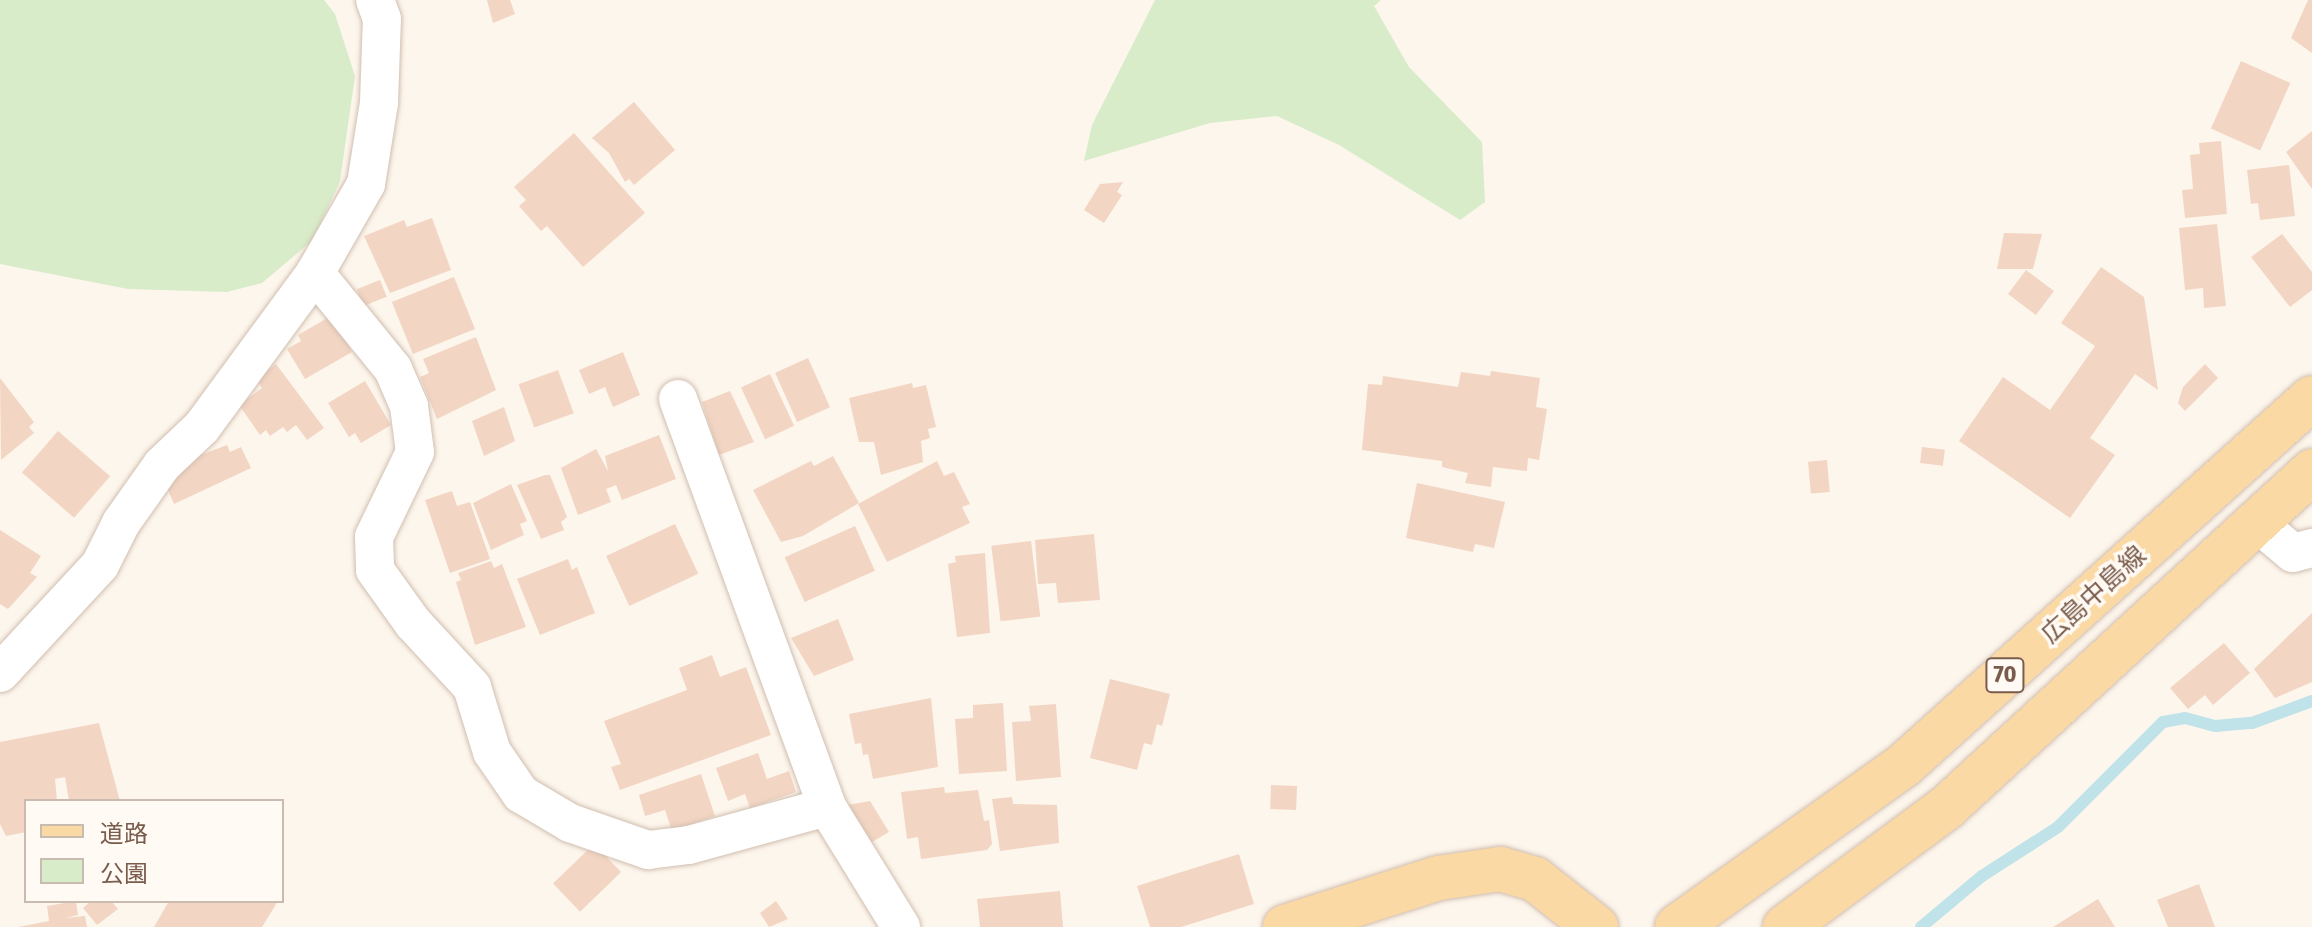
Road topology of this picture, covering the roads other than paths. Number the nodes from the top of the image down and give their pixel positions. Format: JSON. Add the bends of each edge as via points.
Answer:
{"nodes":[{"id":1,"x":375,"y":0,"type":"edge"},
{"id":2,"x":315,"y":273,"type":"junction"},
{"id":3,"x":2312,"y":398,"type":"edge"},
{"id":4,"x":678,"y":399,"type":"dead end"},
{"id":5,"x":2312,"y":471,"type":"edge"},
{"id":6,"x":2256,"y":522,"type":"junction"},
{"id":7,"x":2312,"y":548,"type":"edge"},
{"id":8,"x":0,"y":673,"type":"edge"},
{"id":9,"x":827,"y":807,"type":"junction"},
{"id":10,"x":901,"y":927,"type":"edge"},
{"id":11,"x":1285,"y":927,"type":"edge"},
{"id":12,"x":1596,"y":927,"type":"edge"},
{"id":13,"x":1677,"y":927,"type":"edge"},
{"id":14,"x":1785,"y":927,"type":"edge"}],
"edges":[{"from":1,"to":2,"type":"street","via":[[382,19],[379,103],[366,184]]},
{"from":2,"to":8,"type":"street","via":[[202,427],[162,465],[121,523],[100,565]]},
{"from":2,"to":9,"type":"street","via":[[393,369],[409,406],[415,452],[374,537],[375,570],[413,623],[472,687],[492,752],[521,794],[570,823],[648,850],[689,845]]},
{"from":3,"to":13,"type":"main road","name":"広島中島線","number":"70","via":[[1903,766]]},
{"from":4,"to":9,"type":"street"},
{"from":5,"to":6,"type":"main road","number":"70"},
{"from":6,"to":7,"type":"street","via":[[2293,553]]},
{"from":6,"to":14,"type":"main road","number":"70","via":[[1946,808]]},
{"from":9,"to":10,"type":"street"},
{"from":11,"to":12,"type":"main road","via":[[1439,878],[1500,869],[1535,879]]}]}
